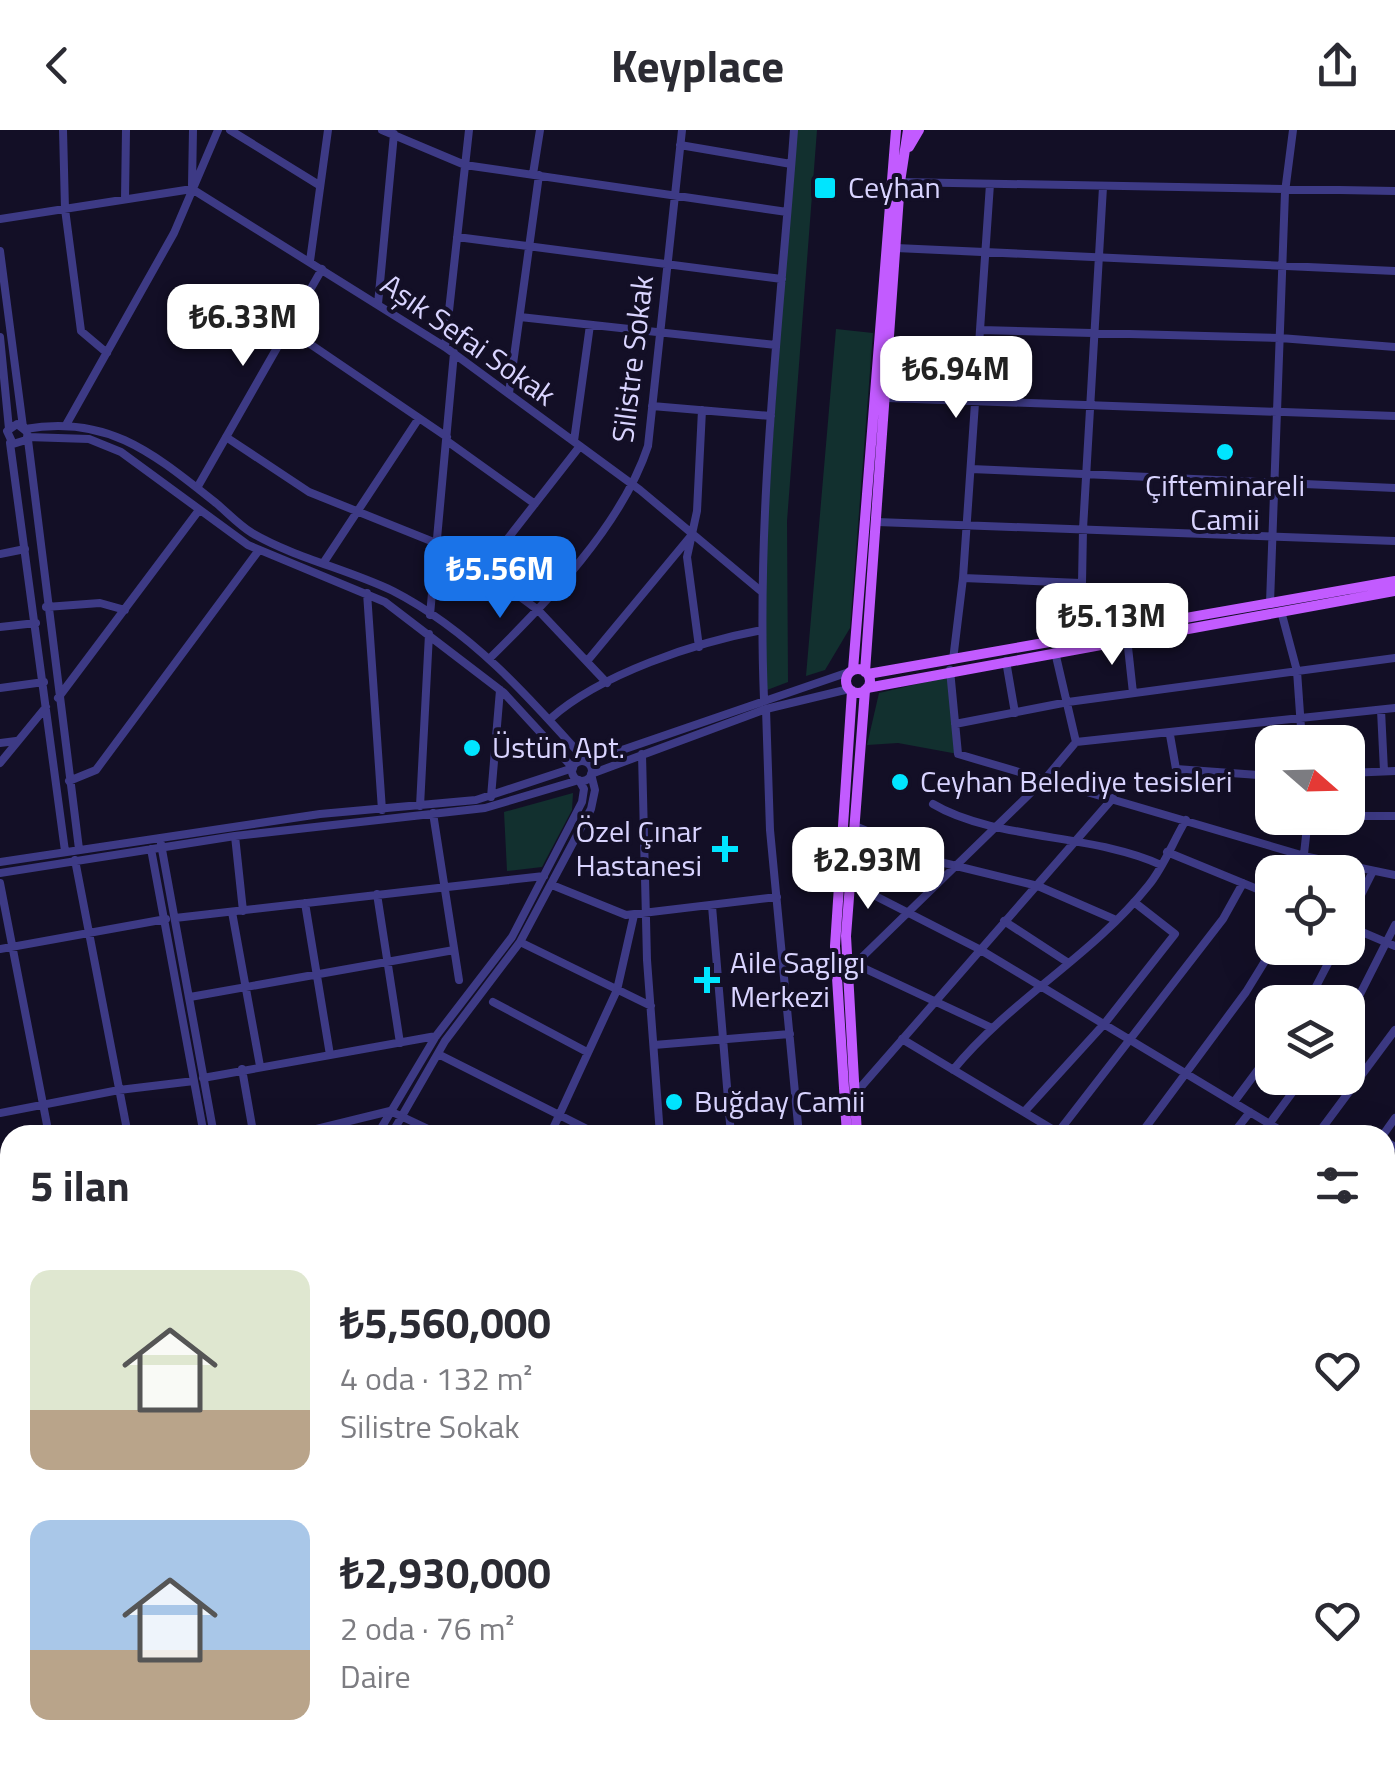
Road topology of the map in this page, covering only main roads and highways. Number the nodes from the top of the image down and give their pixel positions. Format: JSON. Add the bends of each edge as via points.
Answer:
{"nodes":[{"id":1,"x":896,"y":130,"type":"edge"},
{"id":2,"x":908,"y":130,"type":"edge"},
{"id":3,"x":919,"y":130,"type":"edge"},
{"id":4,"x":906,"y":152,"type":"junction"},
{"id":5,"x":1395,"y":580,"type":"edge"},
{"id":6,"x":1395,"y":591,"type":"edge"},
{"id":7,"x":952,"y":665,"type":"junction"},
{"id":8,"x":851,"y":671,"type":"junction"},
{"id":9,"x":866,"y":673,"type":"junction"},
{"id":10,"x":858,"y":690,"type":"junction"},
{"id":11,"x":845,"y":1125,"type":"edge"},
{"id":12,"x":856,"y":1125,"type":"edge"}],
"edges":[{"from":1,"to":8,"type":"main road"},
{"from":2,"to":4,"type":"main road"},
{"from":3,"to":4,"type":"main road"},
{"from":4,"to":9,"type":"main road"},
{"from":5,"to":7,"type":"main road"},
{"from":6,"to":7,"type":"main road"},
{"from":7,"to":9,"type":"main road"},
{"from":7,"to":10,"type":"main road"},
{"from":8,"to":9,"type":"main road"},
{"from":8,"to":10,"type":"main road"},
{"from":9,"to":10,"type":"main road"},
{"from":10,"to":11,"type":"main road","via":[[835,946]]},
{"from":10,"to":12,"type":"main road","via":[[850,883]]}]}
